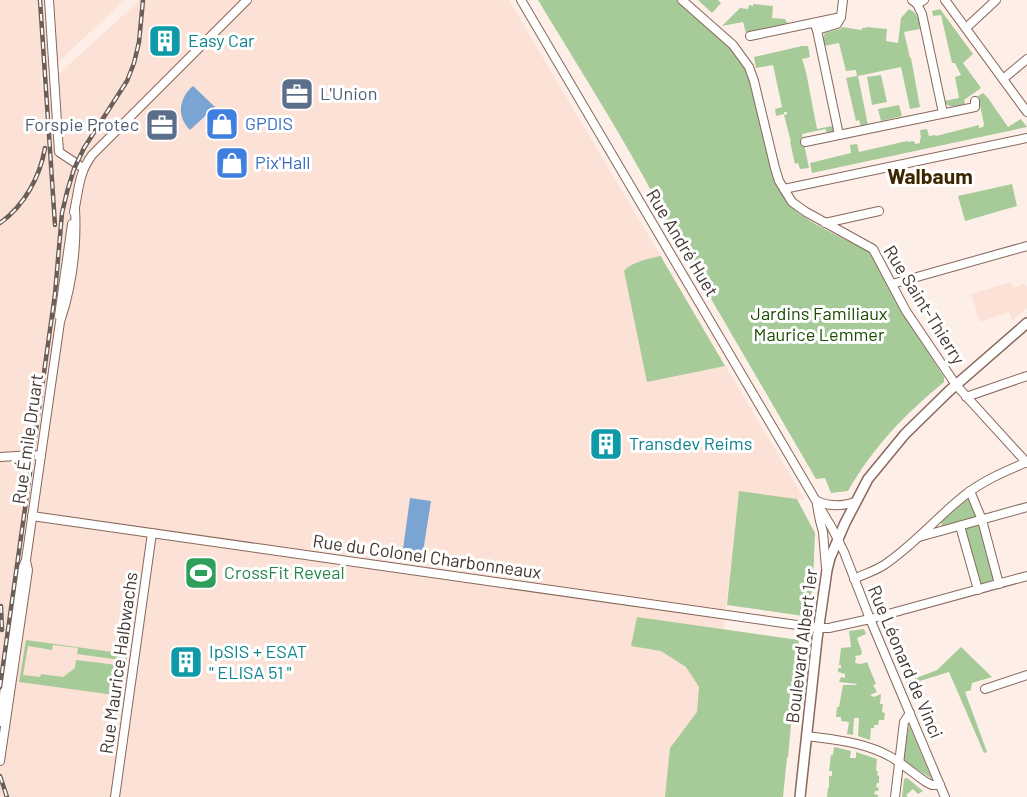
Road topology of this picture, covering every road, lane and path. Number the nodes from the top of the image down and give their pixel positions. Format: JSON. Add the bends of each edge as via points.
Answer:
{"nodes":[{"id":1,"x":49,"y":0,"type":"edge"},
{"id":2,"x":247,"y":0,"type":"edge"},
{"id":3,"x":521,"y":0,"type":"edge"},
{"id":4,"x":682,"y":0,"type":"edge"},
{"id":5,"x":843,"y":0,"type":"edge"},
{"id":6,"x":945,"y":0,"type":"edge"},
{"id":7,"x":996,"y":0,"type":"edge"},
{"id":8,"x":918,"y":1,"type":"edge"},
{"id":9,"x":816,"y":26,"type":"junction"},
{"id":10,"x":966,"y":28,"type":"junction"},
{"id":11,"x":750,"y":36,"type":"dead end"},
{"id":12,"x":1027,"y":59,"type":"edge"},
{"id":13,"x":1003,"y":79,"type":"junction"},
{"id":14,"x":975,"y":101,"type":"dead end"},
{"id":15,"x":1027,"y":112,"type":"edge"},
{"id":16,"x":943,"y":113,"type":"junction"},
{"id":17,"x":838,"y":135,"type":"junction"},
{"id":18,"x":1027,"y":138,"type":"edge"},
{"id":19,"x":805,"y":142,"type":"dead end"},
{"id":20,"x":83,"y":168,"type":"junction"},
{"id":21,"x":784,"y":189,"type":"junction"},
{"id":22,"x":879,"y":211,"type":"dead end"},
{"id":23,"x":825,"y":223,"type":"junction"},
{"id":24,"x":1027,"y":246,"type":"edge"},
{"id":25,"x":892,"y":284,"type":"junction"},
{"id":26,"x":1027,"y":323,"type":"edge"},
{"id":27,"x":1027,"y":376,"type":"edge"},
{"id":28,"x":953,"y":381,"type":"junction"},
{"id":29,"x":966,"y":397,"type":"junction"},
{"id":30,"x":41,"y":456,"type":"junction"},
{"id":31,"x":0,"y":457,"type":"edge"},
{"id":32,"x":1027,"y":462,"type":"edge"},
{"id":33,"x":970,"y":491,"type":"junction"},
{"id":34,"x":817,"y":501,"type":"junction"},
{"id":35,"x":856,"y":502,"type":"junction"},
{"id":36,"x":1027,"y":507,"type":"edge"},
{"id":37,"x":32,"y":516,"type":"junction"},
{"id":38,"x":982,"y":520,"type":"junction"},
{"id":39,"x":960,"y":526,"type":"junction"},
{"id":40,"x":152,"y":533,"type":"junction"},
{"id":41,"x":918,"y":537,"type":"junction"},
{"id":42,"x":837,"y":539,"type":"junction"},
{"id":43,"x":26,"y":560,"type":"junction"},
{"id":44,"x":827,"y":570,"type":"junction"},
{"id":45,"x":1027,"y":576,"type":"edge"},
{"id":46,"x":854,"y":579,"type":"junction"},
{"id":47,"x":999,"y":584,"type":"junction"},
{"id":48,"x":978,"y":590,"type":"junction"},
{"id":49,"x":870,"y":619,"type":"junction"},
{"id":50,"x":818,"y":628,"type":"junction"},
{"id":51,"x":1027,"y":675,"type":"edge"},
{"id":52,"x":985,"y":689,"type":"dead end"},
{"id":53,"x":910,"y":713,"type":"junction"},
{"id":54,"x":0,"y":722,"type":"edge"},
{"id":55,"x":807,"y":736,"type":"junction"},
{"id":56,"x":0,"y":761,"type":"edge"},
{"id":57,"x":898,"y":762,"type":"junction"},
{"id":58,"x":940,"y":785,"type":"junction"},
{"id":59,"x":115,"y":797,"type":"edge"},
{"id":60,"x":800,"y":797,"type":"edge"},
{"id":61,"x":895,"y":797,"type":"edge"},
{"id":62,"x":945,"y":797,"type":"edge"}],
"edges":[{"from":1,"to":20,"type":"street","via":[[59,152]]},
{"from":2,"to":20,"type":"street","via":[[98,148]]},
{"from":3,"to":34,"type":"street","name":"Rue André Huet"},
{"from":4,"to":21,"type":"street","name":"Rue Saint-Thierry","via":[[733,45],[749,67]]},
{"from":5,"to":9,"type":"street","via":[[841,17]]},
{"from":6,"to":10,"type":"street"},
{"from":7,"to":10,"type":"street"},
{"from":8,"to":16,"type":"street"},
{"from":9,"to":11,"type":"street"},
{"from":9,"to":17,"type":"street"},
{"from":10,"to":13,"type":"street"},
{"from":12,"to":13,"type":"street"},
{"from":13,"to":15,"type":"street"},
{"from":14,"to":16,"type":"street","via":[[975,107]]},
{"from":16,"to":17,"type":"street"},
{"from":17,"to":19,"type":"street"},
{"from":18,"to":21,"type":"street"},
{"from":20,"to":30,"type":"street","name":"Rue Émile Druart","via":[[75,208],[74,255]]},
{"from":21,"to":23,"type":"street","name":"Rue Saint-Thierry","via":[[792,202]]},
{"from":22,"to":23,"type":"street"},
{"from":23,"to":25,"type":"street","name":"Rue Saint-Thierry","via":[[873,249]]},
{"from":24,"to":25,"type":"street"},
{"from":25,"to":28,"type":"street","name":"Rue Saint-Thierry"},
{"from":26,"to":28,"type":"main road","name":"Boulevard Albert 1er"},
{"from":27,"to":29,"type":"street"},
{"from":28,"to":29,"type":"street","name":"Rue Saint-Thierry"},
{"from":28,"to":35,"type":"main road","name":"Boulevard Albert 1er","via":[[868,479]]},
{"from":29,"to":32,"type":"street","name":"Rue Saint-Thierry"},
{"from":30,"to":31,"type":"street"},
{"from":30,"to":37,"type":"street","name":"Rue Émile Druart"},
{"from":32,"to":33,"type":"street"},
{"from":33,"to":38,"type":"street"},
{"from":33,"to":41,"type":"street"},
{"from":34,"to":35,"type":"street","via":[[834,506]]},
{"from":34,"to":42,"type":"street","name":"Rue André Huet"},
{"from":34,"to":44,"type":"street"},
{"from":35,"to":42,"type":"main road","name":"Boulevard Albert 1er"},
{"from":36,"to":38,"type":"street"},
{"from":37,"to":40,"type":"street","name":"Rue du Colonel Charbonneaux"},
{"from":37,"to":43,"type":"street","name":"Rue Émile Druart"},
{"from":38,"to":39,"type":"street"},
{"from":38,"to":47,"type":"street"},
{"from":39,"to":41,"type":"street"},
{"from":39,"to":48,"type":"street"},
{"from":40,"to":50,"type":"street","name":"Rue du Colonel Charbonneaux"},
{"from":40,"to":59,"type":"street","name":"Rue Maurice Halbwachs"},
{"from":41,"to":46,"type":"street","via":[[881,566]]},
{"from":42,"to":44,"type":"main road","name":"Boulevard Albert 1er"},
{"from":42,"to":46,"type":"street","name":"Rue Léonard de Vinci"},
{"from":43,"to":54,"type":"street","name":"Rue Émile Druart"},
{"from":43,"to":56,"type":"street","name":"Rue Émile Druart","via":[[28,570]]},
{"from":44,"to":50,"type":"main road","name":"Boulevard Albert 1er"},
{"from":45,"to":47,"type":"street","name":"Rue du Colonel Charbonneaux"},
{"from":46,"to":49,"type":"street","name":"Rue Léonard de Vinci"},
{"from":47,"to":48,"type":"street","name":"Rue du Colonel Charbonneaux"},
{"from":48,"to":49,"type":"street","name":"Rue du Colonel Charbonneaux"},
{"from":49,"to":50,"type":"street","name":"Rue du Colonel Charbonneaux"},
{"from":49,"to":53,"type":"street","name":"Rue Léonard de Vinci"},
{"from":50,"to":55,"type":"main road","name":"Boulevard Albert 1er"},
{"from":51,"to":52,"type":"street"},
{"from":53,"to":57,"type":"street","via":[[904,722]]},
{"from":53,"to":58,"type":"street","name":"Rue Léonard de Vinci"},
{"from":55,"to":57,"type":"street","via":[[854,742]]},
{"from":55,"to":60,"type":"main road","name":"Boulevard Albert 1er"},
{"from":57,"to":58,"type":"street","via":[[926,782]]},
{"from":57,"to":61,"type":"street"},
{"from":58,"to":62,"type":"street","name":"Rue Léonard de Vinci"}]}
